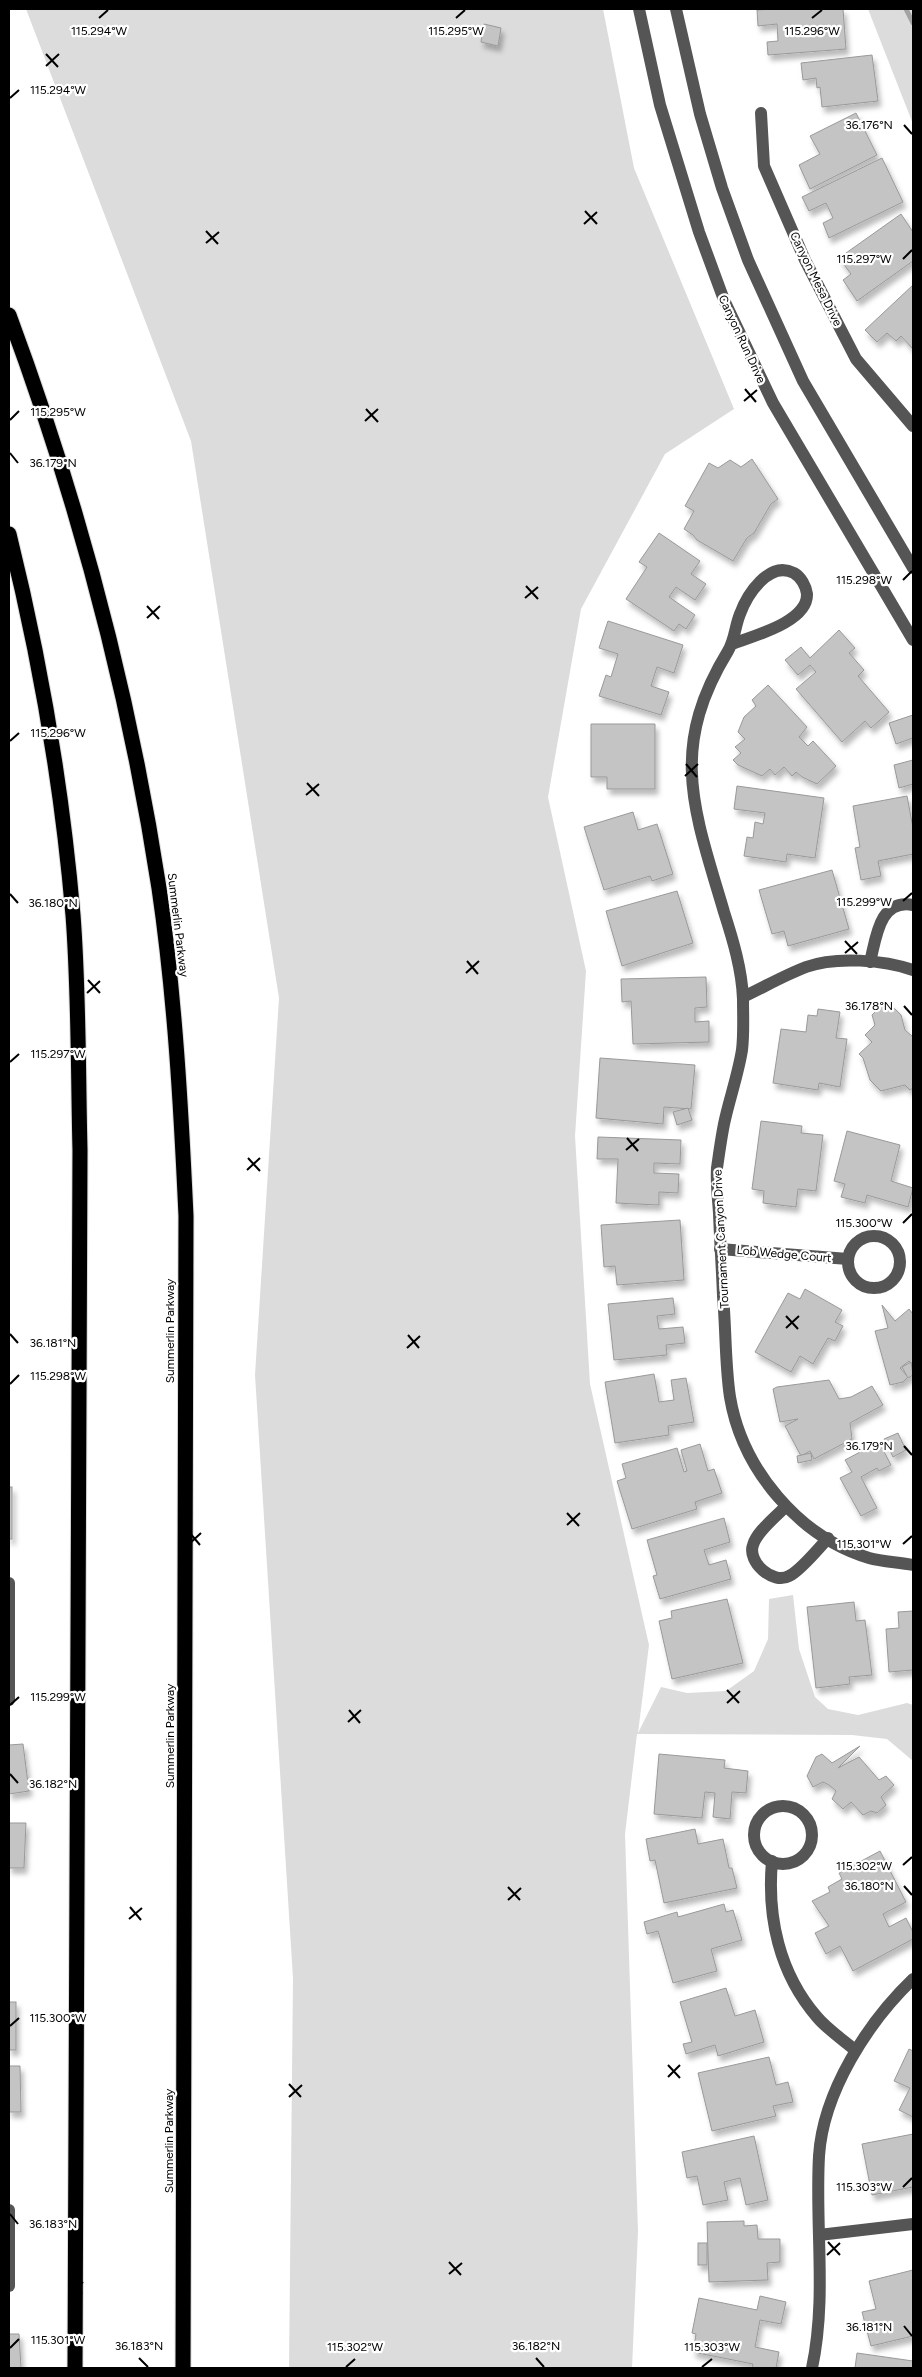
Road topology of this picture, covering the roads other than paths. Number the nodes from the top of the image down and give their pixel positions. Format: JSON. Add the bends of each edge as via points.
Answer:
{"nodes":[{"id":1,"x":639,"y":9,"type":"edge"},
{"id":2,"x":676,"y":9,"type":"edge"},
{"id":3,"x":761,"y":113,"type":"dead end"},
{"id":4,"x":9,"y":315,"type":"edge"},
{"id":5,"x":913,"y":426,"type":"edge"},
{"id":6,"x":9,"y":534,"type":"edge"},
{"id":7,"x":913,"y":568,"type":"edge"},
{"id":8,"x":913,"y":640,"type":"edge"},
{"id":9,"x":732,"y":644,"type":"junction"},
{"id":10,"x":913,"y":905,"type":"edge"},
{"id":11,"x":870,"y":962,"type":"junction"},
{"id":12,"x":913,"y":970,"type":"edge"},
{"id":13,"x":743,"y":997,"type":"junction"},
{"id":14,"x":720,"y":1248,"type":"junction"},
{"id":15,"x":848,"y":1259,"type":"junction"},
{"id":16,"x":786,"y":1506,"type":"junction"},
{"id":17,"x":828,"y":1538,"type":"junction"},
{"id":18,"x":913,"y":1564,"type":"edge"},
{"id":19,"x":9,"y":1583,"type":"edge"},
{"id":20,"x":9,"y":1699,"type":"edge"},
{"id":21,"x":772,"y":1862,"type":"junction"},
{"id":22,"x":913,"y":1979,"type":"edge"},
{"id":23,"x":855,"y":2050,"type":"junction"},
{"id":24,"x":9,"y":2210,"type":"edge"},
{"id":25,"x":913,"y":2224,"type":"edge"},
{"id":26,"x":819,"y":2235,"type":"junction"},
{"id":27,"x":9,"y":2284,"type":"edge"},
{"id":28,"x":75,"y":2368,"type":"edge"},
{"id":29,"x":183,"y":2368,"type":"edge"},
{"id":30,"x":812,"y":2368,"type":"edge"}],
"edges":[{"from":1,"to":8,"type":"street","name":"Canyon Run Drive","via":[[660,105],[699,232],[724,300],[773,403]]},
{"from":2,"to":7,"type":"street","via":[[700,114],[722,188],[763,294],[803,381]]},
{"from":3,"to":5,"type":"street","name":"Canyon Mesa Drive","via":[[764,166],[805,260],[856,359]]},
{"from":4,"to":29,"type":"highway","name":"Summerlin Parkway","via":[[61,464],[117,669],[149,826],[175,1030],[186,1216]]},
{"from":6,"to":28,"type":"highway","via":[[33,636],[62,810],[76,974],[80,1170]]},
{"from":9,"to":9,"type":"street","name":"Tournament Canyon Drive","via":[[798,615],[807,596],[798,577],[779,570],[763,578],[740,613]]},
{"from":9,"to":13,"type":"street","name":"Tournament Canyon Drive","via":[[710,680],[693,734],[691,784],[696,818],[736,951]]},
{"from":10,"to":11,"type":"street","via":[[898,905],[883,916]]},
{"from":11,"to":12,"type":"street","via":[[895,964]]},
{"from":11,"to":13,"type":"street","via":[[846,960],[808,966]]},
{"from":13,"to":14,"type":"street","name":"Tournament Canyon Drive","via":[[742,1050],[723,1126],[717,1174]]},
{"from":14,"to":15,"type":"street","name":"Lob Wedge Court"},
{"from":14,"to":16,"type":"street","name":"Tournament Canyon Drive","via":[[730,1397],[748,1452],[760,1474]]},
{"from":15,"to":15,"type":"street","name":"Lob Wedge Court","via":[[854,1278],[871,1288],[890,1282],[900,1265],[894,1246],[877,1236],[858,1241]]},
{"from":16,"to":17,"type":"street","name":"Tournament Canyon Drive"},
{"from":16,"to":17,"type":"street","via":[[753,1545],[753,1554],[762,1570],[777,1578],[791,1576]]},
{"from":17,"to":18,"type":"street","name":"Tournament Canyon Drive","via":[[870,1558]]},
{"from":19,"to":20,"type":"street"},
{"from":21,"to":21,"type":"street","via":[[794,1861],[809,1845],[809,1823],[793,1808],[771,1808],[756,1824],[756,1846]]},
{"from":21,"to":23,"type":"street","via":[[769,1890],[779,1951],[798,1992],[818,2018]]},
{"from":22,"to":23,"type":"street","via":[[890,2001]]},
{"from":23,"to":26,"type":"street","via":[[828,2111],[819,2155]]},
{"from":24,"to":27,"type":"street"},
{"from":25,"to":26,"type":"street"},
{"from":26,"to":30,"type":"street","via":[[821,2284]]}]}
